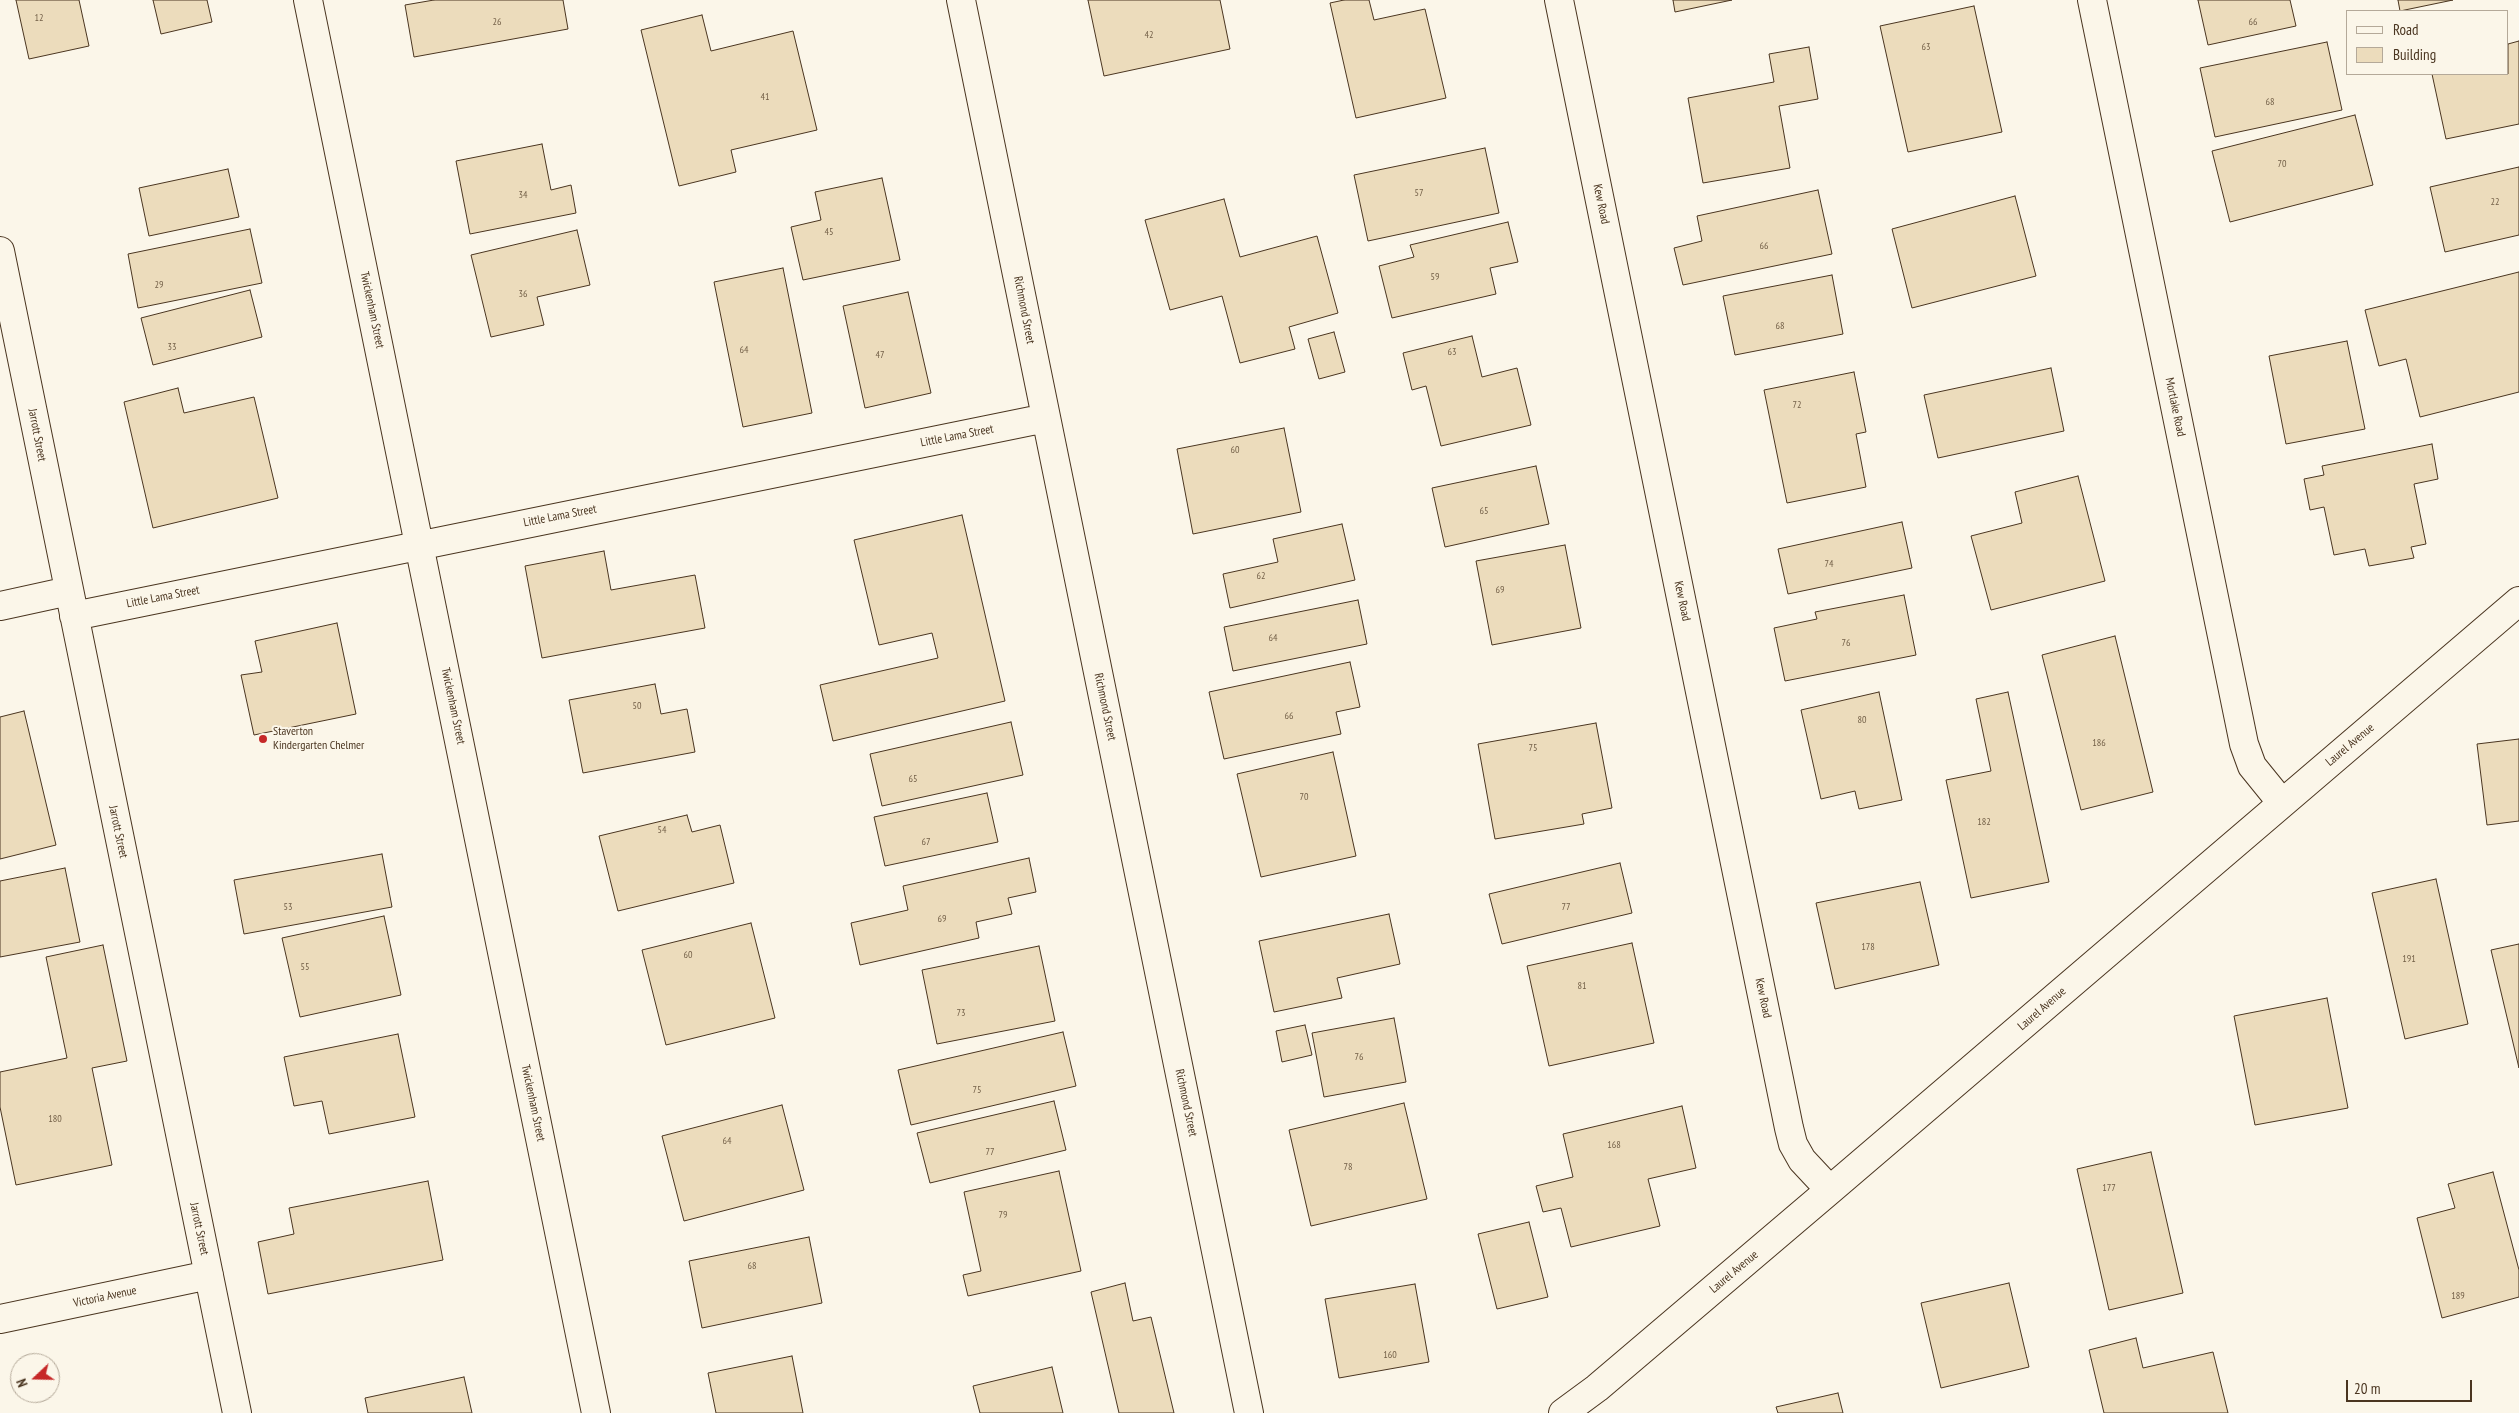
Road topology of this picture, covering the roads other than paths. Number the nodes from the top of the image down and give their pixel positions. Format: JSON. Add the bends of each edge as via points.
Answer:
{"nodes":[{"id":1,"x":308,"y":0,"type":"edge"},
{"id":2,"x":961,"y":0,"type":"edge"},
{"id":3,"x":1559,"y":0,"type":"edge"},
{"id":4,"x":2092,"y":0,"type":"edge"},
{"id":5,"x":0,"y":251,"type":"edge"},
{"id":6,"x":1046,"y":418,"type":"junction"},
{"id":7,"x":420,"y":544,"type":"junction"},
{"id":8,"x":2519,"y":601,"type":"edge"},
{"id":9,"x":72,"y":604,"type":"junction"},
{"id":10,"x":0,"y":606,"type":"edge"},
{"id":11,"x":2282,"y":803,"type":"junction"},
{"id":12,"x":1830,"y":1190,"type":"junction"},
{"id":13,"x":209,"y":1275,"type":"junction"},
{"id":14,"x":0,"y":1318,"type":"edge"},
{"id":15,"x":237,"y":1413,"type":"edge"},
{"id":16,"x":596,"y":1413,"type":"edge"},
{"id":17,"x":1249,"y":1413,"type":"edge"},
{"id":18,"x":1563,"y":1413,"type":"edge"}],
"edges":[{"from":1,"to":7,"type":"street","name":"Twickenham Street"},
{"from":2,"to":6,"type":"street","name":"Richmond Street"},
{"from":3,"to":12,"type":"street","name":"Kew Road","via":[[1789,1128],[1802,1160]]},
{"from":4,"to":11,"type":"street","name":"Mortlake Road","via":[[2244,744],[2252,766]]},
{"from":5,"to":9,"type":"street","name":"Jarrott Street"},
{"from":6,"to":7,"type":"street","name":"Little Lama Street"},
{"from":6,"to":17,"type":"street","name":"Richmond Street"},
{"from":7,"to":9,"type":"street","name":"Little Lama Street"},
{"from":7,"to":16,"type":"street","name":"Twickenham Street"},
{"from":8,"to":11,"type":"street","name":"Laurel Avenue"},
{"from":9,"to":10,"type":"street","name":"Little Lama Street"},
{"from":9,"to":13,"type":"street","name":"Jarrott Street"},
{"from":11,"to":12,"type":"street","name":"Laurel Avenue"},
{"from":12,"to":18,"type":"street","name":"Laurel Avenue","via":[[1598,1388]]},
{"from":13,"to":14,"type":"street","name":"Victoria Avenue"},
{"from":13,"to":15,"type":"street","name":"Jarrott Street"}]}
